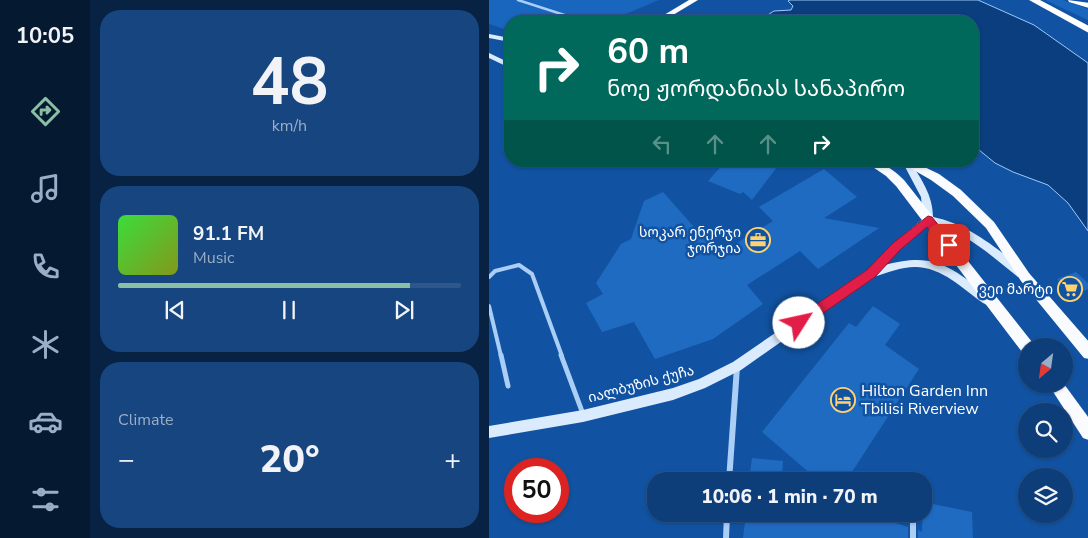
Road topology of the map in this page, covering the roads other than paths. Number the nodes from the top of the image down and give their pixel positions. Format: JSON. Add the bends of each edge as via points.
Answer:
{"nodes":[{"id":1,"x":518,"y":0,"type":"edge"},
{"id":2,"x":694,"y":0,"type":"edge"},
{"id":3,"x":1033,"y":0,"type":"edge"},
{"id":4,"x":1072,"y":0,"type":"edge"},
{"id":5,"x":1083,"y":0,"type":"edge"},
{"id":6,"x":1088,"y":2,"type":"edge"},
{"id":7,"x":1088,"y":6,"type":"edge"},
{"id":8,"x":564,"y":15,"type":"edge"},
{"id":9,"x":667,"y":15,"type":"edge"},
{"id":10,"x":1069,"y":18,"type":"junction"},
{"id":11,"x":1088,"y":24,"type":"edge"},
{"id":12,"x":1088,"y":30,"type":"edge"},
{"id":13,"x":489,"y":36,"type":"edge"},
{"id":14,"x":504,"y":39,"type":"edge"},
{"id":15,"x":489,"y":54,"type":"edge"},
{"id":16,"x":504,"y":63,"type":"edge"},
{"id":17,"x":878,"y":167,"type":"edge"},
{"id":18,"x":908,"y":167,"type":"edge"},
{"id":19,"x":915,"y":167,"type":"edge"},
{"id":20,"x":928,"y":220,"type":"junction"},
{"id":21,"x":871,"y":273,"type":"junction"},
{"id":22,"x":489,"y":277,"type":"edge"},
{"id":23,"x":1025,"y":277,"type":"junction"},
{"id":24,"x":987,"y":300,"type":"junction"},
{"id":25,"x":489,"y":306,"type":"edge"},
{"id":26,"x":1019,"y":338,"type":"edge"},
{"id":27,"x":1088,"y":353,"type":"edge"},
{"id":28,"x":737,"y":366,"type":"junction"},
{"id":29,"x":507,"y":386,"type":"dead end"},
{"id":30,"x":1061,"y":393,"type":"edge"},
{"id":31,"x":583,"y":416,"type":"junction"},
{"id":32,"x":489,"y":432,"type":"edge"},
{"id":33,"x":1088,"y":432,"type":"edge"},
{"id":34,"x":730,"y":472,"type":"edge"},
{"id":35,"x":727,"y":522,"type":"edge"},
{"id":36,"x":913,"y":522,"type":"edge"},
{"id":37,"x":726,"y":538,"type":"edge"},
{"id":38,"x":913,"y":538,"type":"edge"}],
"edges":[{"from":1,"to":8,"type":"lane"},
{"from":2,"to":9,"type":"main road"},
{"from":3,"to":10,"type":"highway"},
{"from":4,"to":7,"type":"highway"},
{"from":5,"to":6,"type":"highway"},
{"from":10,"to":11,"type":"highway"},
{"from":10,"to":12,"type":"highway"},
{"from":13,"to":14,"type":"main road"},
{"from":15,"to":16,"type":"main road"},
{"from":17,"to":20,"type":"main road","via":[[895,178]]},
{"from":18,"to":20,"type":"main road","via":[[927,199]]},
{"from":19,"to":23,"type":"main road","via":[[960,195],[990,225]]},
{"from":20,"to":21,"type":"main road","name":"იალბუზის ქუჩა"},
{"from":20,"to":23,"type":"main road","via":[[963,232]]},
{"from":20,"to":24,"type":"main road"},
{"from":21,"to":24,"type":"main road","via":[[912,263],[928,263],[952,275]]},
{"from":21,"to":28,"type":"main road","name":"იალბუზის ქუჩა"},
{"from":22,"to":31,"type":"lane","via":[[495,271],[519,265],[532,274]]},
{"from":23,"to":27,"type":"main road"},
{"from":24,"to":26,"type":"main road"},
{"from":25,"to":29,"type":"lane"},
{"from":28,"to":31,"type":"main road","name":"იალბუზის ქუჩა","via":[[673,394]]},
{"from":28,"to":34,"type":"street"},
{"from":30,"to":33,"type":"main road"},
{"from":31,"to":32,"type":"main road","name":"იალბუზის ქუჩა"},
{"from":35,"to":37,"type":"street"},
{"from":36,"to":38,"type":"street"}]}
